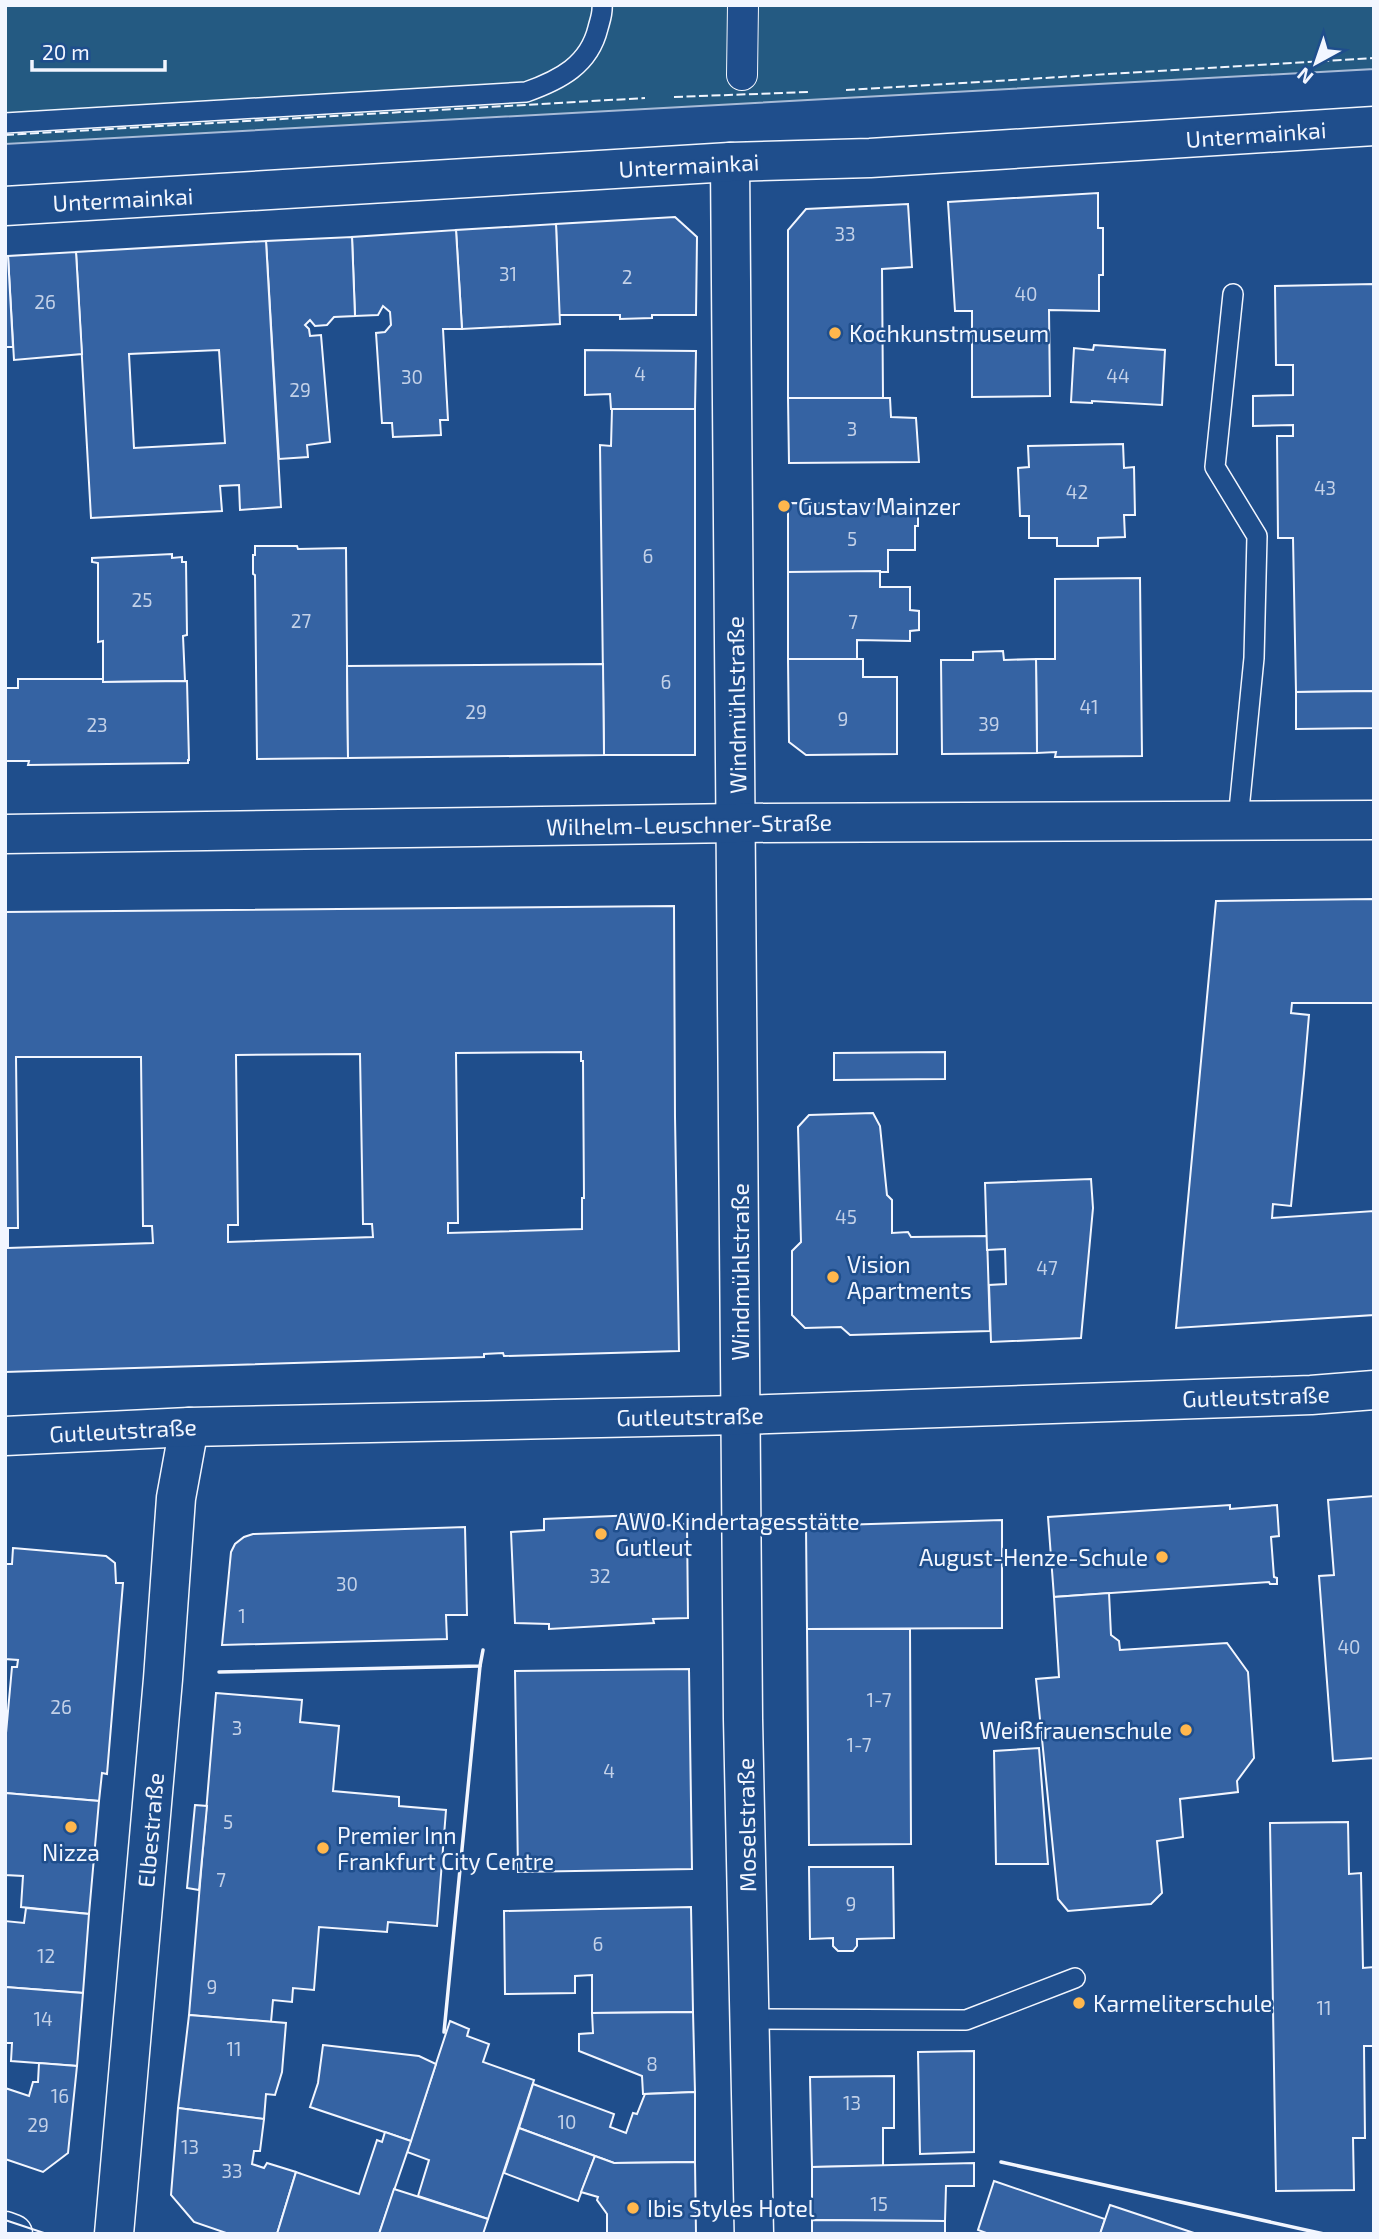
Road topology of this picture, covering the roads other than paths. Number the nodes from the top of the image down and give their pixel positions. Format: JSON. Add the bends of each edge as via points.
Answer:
{"nodes":[{"id":1,"x":602,"y":5,"type":"edge"},
{"id":2,"x":743,"y":5,"type":"edge"},
{"id":3,"x":742,"y":75,"type":"dead end"},
{"id":4,"x":5,"y":123,"type":"edge"},
{"id":5,"x":1374,"y":126,"type":"edge"},
{"id":6,"x":730,"y":162,"type":"junction"},
{"id":7,"x":5,"y":206,"type":"edge"},
{"id":8,"x":1233,"y":295,"type":"dead end"},
{"id":9,"x":1238,"y":820,"type":"junction"},
{"id":10,"x":1374,"y":820,"type":"edge"},
{"id":11,"x":737,"y":823,"type":"junction"},
{"id":12,"x":5,"y":834,"type":"edge"},
{"id":13,"x":1374,"y":1390,"type":"edge"},
{"id":14,"x":740,"y":1415,"type":"junction"},
{"id":15,"x":189,"y":1427,"type":"junction"},
{"id":16,"x":5,"y":1436,"type":"edge"},
{"id":17,"x":1075,"y":1978,"type":"dead end"},
{"id":18,"x":750,"y":2019,"type":"junction"},
{"id":19,"x":5,"y":2231,"type":"edge"},
{"id":20,"x":13,"y":2234,"type":"edge"},
{"id":21,"x":114,"y":2234,"type":"edge"},
{"id":22,"x":754,"y":2234,"type":"edge"}],
"edges":[{"from":1,"to":4,"type":"lane","via":[[596,37],[586,57],[551,83],[526,92]]},
{"from":2,"to":3,"type":"street"},
{"from":5,"to":6,"type":"street","name":"Untermainkai","via":[[870,158]]},
{"from":6,"to":7,"type":"street","name":"Untermainkai"},
{"from":6,"to":11,"type":"street","name":"Windmühlstraße"},
{"from":8,"to":9,"type":"lane","via":[[1215,467],[1257,536],[1254,658]]},
{"from":9,"to":10,"type":"street","name":"Wilhelm-Leuschner-Straße"},
{"from":9,"to":11,"type":"street","name":"Wilhelm-Leuschner-Straße"},
{"from":11,"to":12,"type":"street","name":"Wilhelm-Leuschner-Straße"},
{"from":11,"to":14,"type":"street","name":"Windmühlstraße"},
{"from":13,"to":14,"type":"street","name":"Gutleutstraße"},
{"from":14,"to":15,"type":"street","name":"Gutleutstraße"},
{"from":14,"to":18,"type":"street","name":"Moselstraße"},
{"from":15,"to":16,"type":"street","name":"Gutleutstraße"},
{"from":15,"to":21,"type":"street","name":"Elbestraße","via":[[176,1498]]},
{"from":17,"to":18,"type":"lane","via":[[966,2020]]},
{"from":18,"to":22,"type":"street","name":"Moselstraße"},
{"from":19,"to":20,"type":"street"}]}
